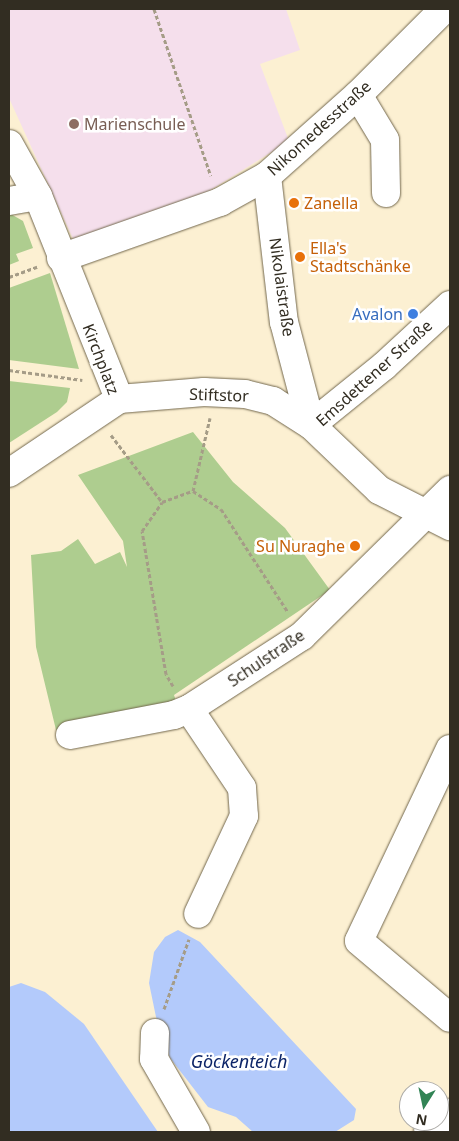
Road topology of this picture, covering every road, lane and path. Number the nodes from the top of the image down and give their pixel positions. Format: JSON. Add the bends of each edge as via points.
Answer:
{"nodes":[{"id":1,"x":154,"y":9,"type":"edge"},
{"id":2,"x":444,"y":9,"type":"edge"},
{"id":3,"x":358,"y":94,"type":"junction"},
{"id":4,"x":9,"y":144,"type":"edge"},
{"id":5,"x":267,"y":176,"type":"junction"},
{"id":6,"x":386,"y":193,"type":"dead end"},
{"id":7,"x":38,"y":196,"type":"junction"},
{"id":8,"x":9,"y":201,"type":"edge"},
{"id":9,"x":220,"y":202,"type":"junction"},
{"id":10,"x":61,"y":258,"type":"junction"},
{"id":11,"x":450,"y":305,"type":"edge"},
{"id":12,"x":9,"y":370,"type":"edge"},
{"id":13,"x":116,"y":392,"type":"junction"},
{"id":14,"x":216,"y":392,"type":"junction"},
{"id":15,"x":96,"y":414,"type":"junction"},
{"id":16,"x":311,"y":425,"type":"junction"},
{"id":17,"x":9,"y":473,"type":"edge"},
{"id":18,"x":450,"y":490,"type":"edge"},
{"id":19,"x":193,"y":491,"type":"junction"},
{"id":20,"x":162,"y":502,"type":"junction"},
{"id":21,"x":424,"y":514,"type":"junction"},
{"id":22,"x":450,"y":526,"type":"edge"},
{"id":23,"x":302,"y":636,"type":"junction"},
{"id":24,"x":189,"y":709,"type":"junction"},
{"id":25,"x":70,"y":735,"type":"dead end"},
{"id":26,"x":450,"y":749,"type":"edge"},
{"id":27,"x":442,"y":786,"type":"edge"},
{"id":28,"x":198,"y":914,"type":"joint"},
{"id":29,"x":450,"y":1018,"type":"edge"},
{"id":30,"x":155,"y":1033,"type":"joint"},
{"id":31,"x":450,"y":1113,"type":"edge"},
{"id":32,"x":196,"y":1132,"type":"edge"},
{"id":33,"x":428,"y":1132,"type":"edge"}],
"edges":[{"from":1,"to":9,"type":"path"},
{"from":2,"to":3,"type":"street","name":"Nikomedesstraße"},
{"from":3,"to":5,"type":"street","name":"Nikomedesstraße"},
{"from":3,"to":6,"type":"street","via":[[385,140]]},
{"from":4,"to":7,"type":"street","name":"Kirchplatz"},
{"from":5,"to":9,"type":"street","name":"Nikomedesstraße"},
{"from":5,"to":16,"type":"street","name":"Nikolaistraße","via":[[284,322]]},
{"from":7,"to":8,"type":"street"},
{"from":7,"to":10,"type":"street","name":"Kirchplatz"},
{"from":9,"to":10,"type":"street","name":"Nikomedesstraße"},
{"from":10,"to":13,"type":"street","name":"Kirchplatz"},
{"from":11,"to":16,"type":"street","name":"Emsdettener Straße","via":[[384,366]]},
{"from":12,"to":13,"type":"path"},
{"from":13,"to":14,"type":"street","name":"Stiftstor"},
{"from":13,"to":15,"type":"street","name":"Kirchplatz"},
{"from":14,"to":16,"type":"street","name":"Stiftstor","via":[[273,400]]},
{"from":14,"to":19,"type":"path"},
{"from":15,"to":17,"type":"street","name":"Kirchplatz"},
{"from":15,"to":20,"type":"path"},
{"from":16,"to":21,"type":"street","name":"Emsdettener Straße","via":[[379,490]]},
{"from":18,"to":21,"type":"street","name":"Schulstraße"},
{"from":19,"to":20,"type":"path"},
{"from":19,"to":23,"type":"path","via":[[221,509],[274,587]]},
{"from":20,"to":24,"type":"path","via":[[142,532],[166,674]]},
{"from":21,"to":22,"type":"street","name":"Emsdettener Straße"},
{"from":21,"to":23,"type":"street","name":"Schulstraße"},
{"from":23,"to":24,"type":"street","name":"Schulstraße"},
{"from":24,"to":25,"type":"street","name":"Schulstraße","via":[[174,715]]},
{"from":24,"to":28,"type":"street","via":[[242,788],[244,816]]},
{"from":26,"to":27,"type":"street"},
{"from":27,"to":29,"type":"street","via":[[359,941]]},
{"from":28,"to":30,"type":"path"},
{"from":30,"to":32,"type":"street","via":[[154,1059]]},
{"from":31,"to":33,"type":"street"}]}
